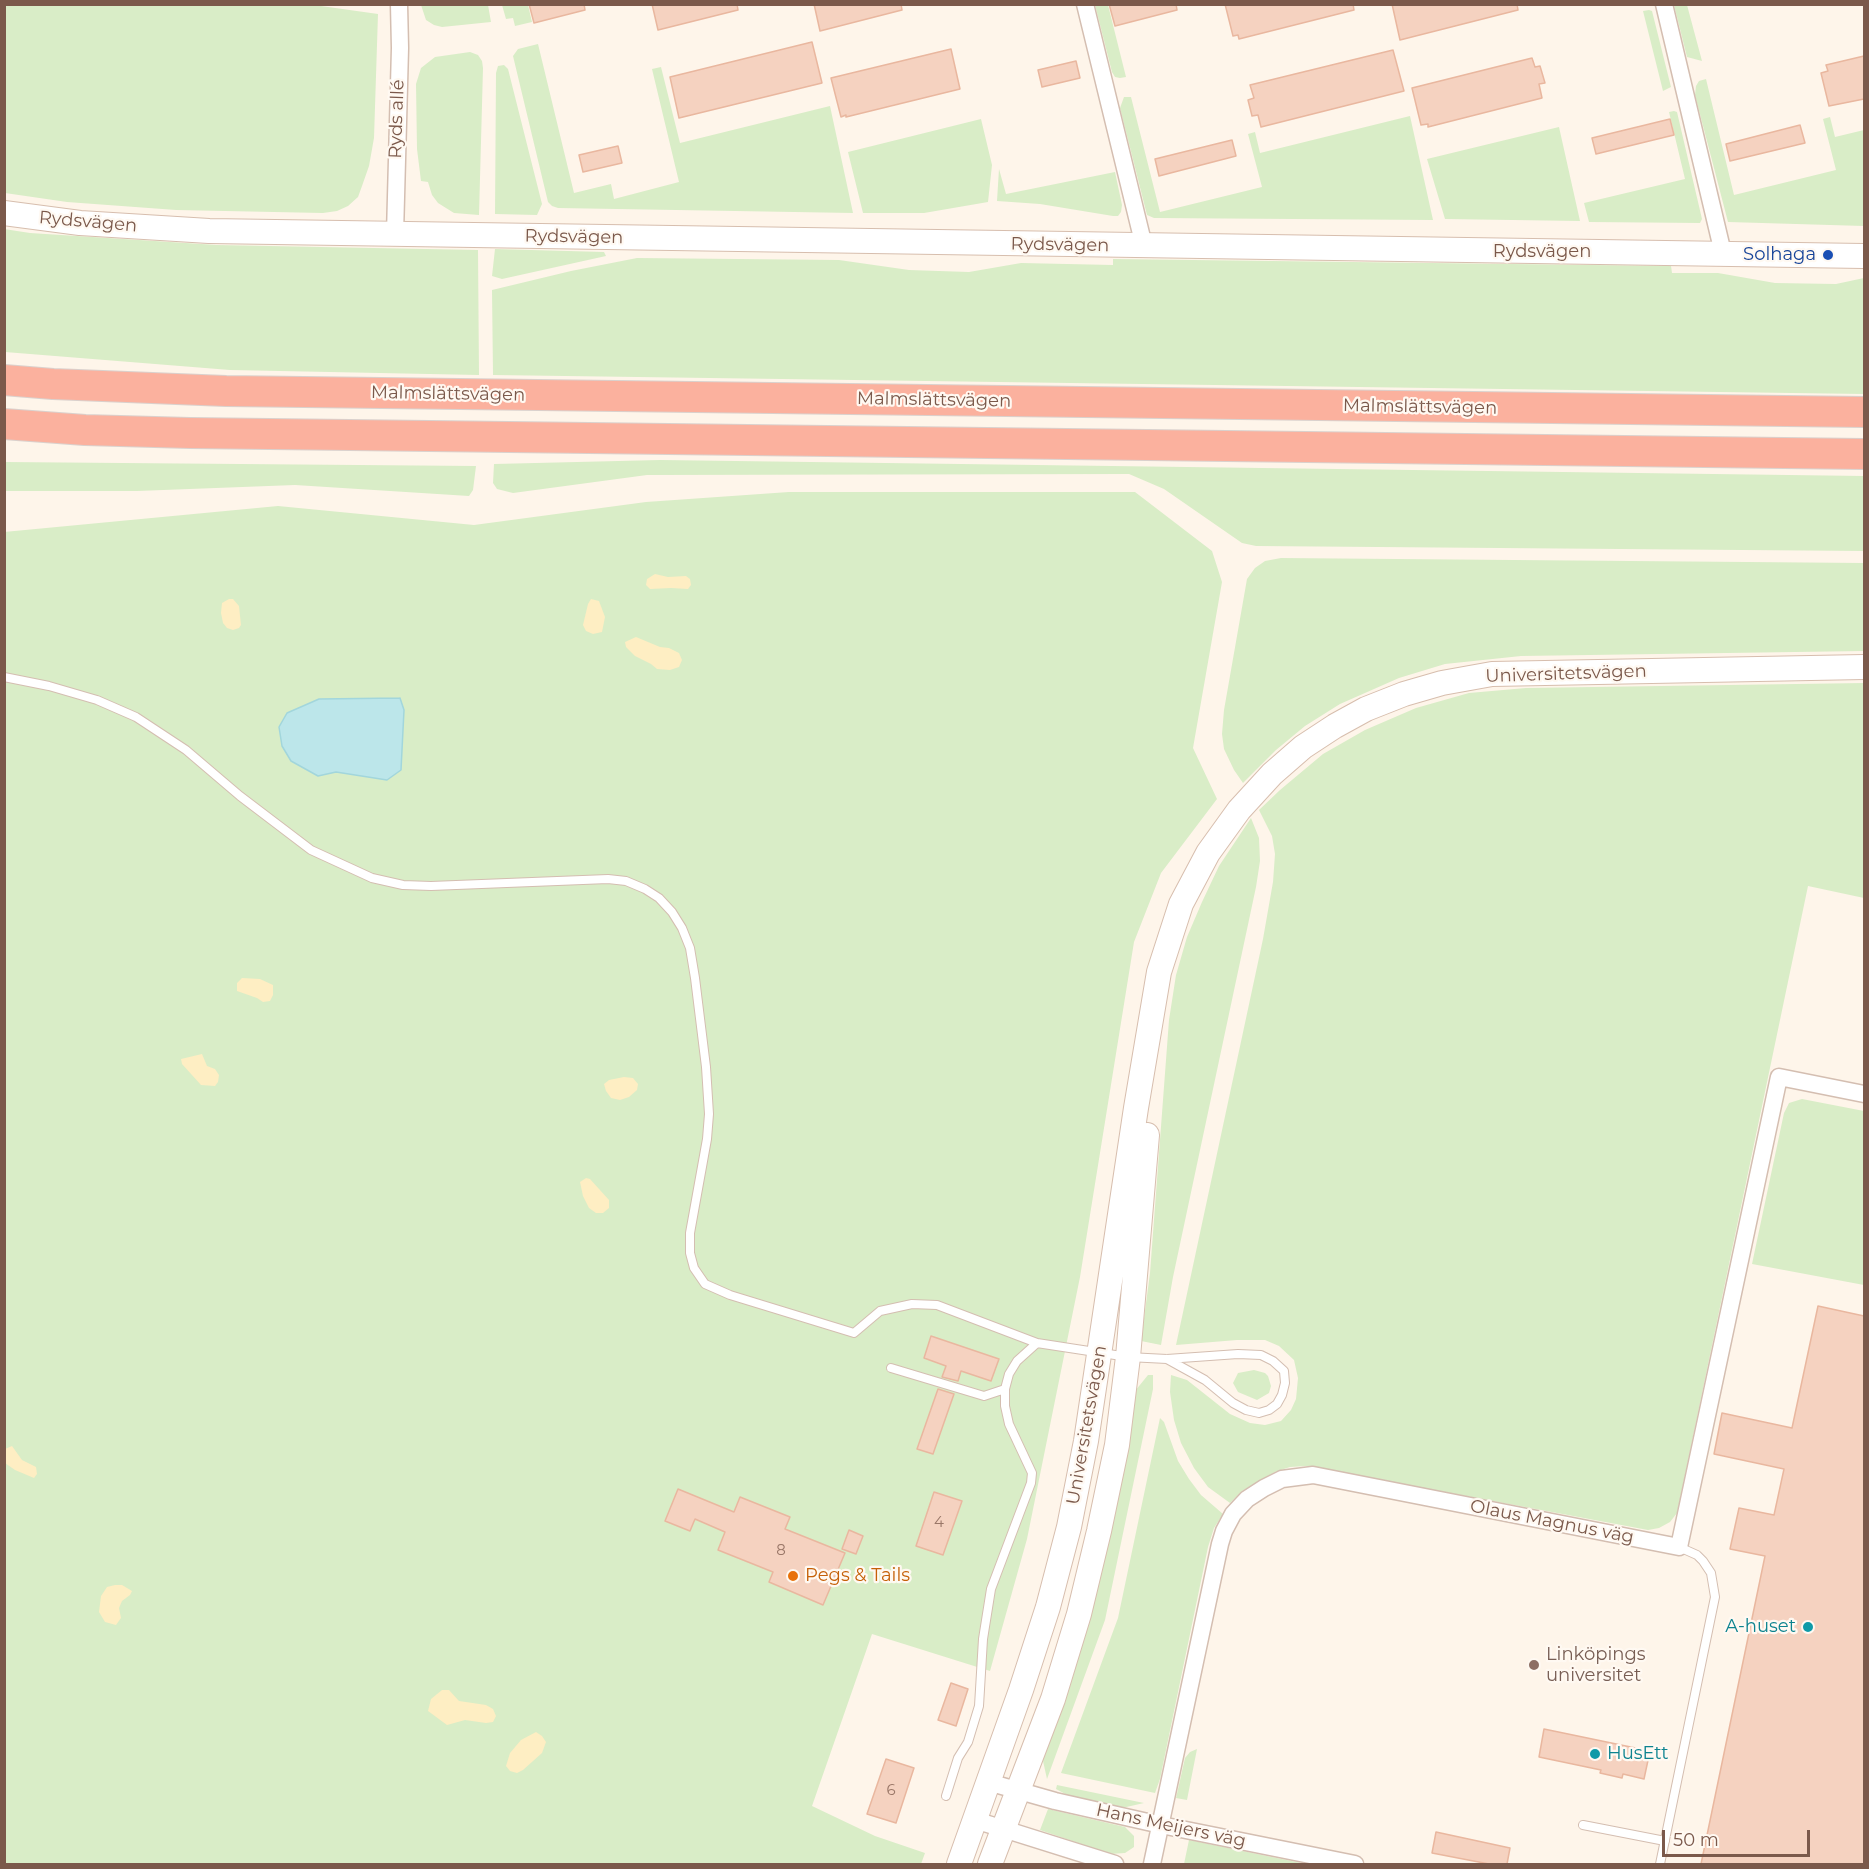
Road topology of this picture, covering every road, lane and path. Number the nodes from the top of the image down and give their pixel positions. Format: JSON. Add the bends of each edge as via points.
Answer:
{"nodes":[{"id":1,"x":399,"y":4,"type":"edge"},
{"id":2,"x":1085,"y":4,"type":"edge"},
{"id":3,"x":1664,"y":4,"type":"edge"},
{"id":4,"x":4,"y":213,"type":"edge"},
{"id":5,"x":395,"y":234,"type":"junction"},
{"id":6,"x":1144,"y":246,"type":"junction"},
{"id":7,"x":1723,"y":253,"type":"junction"},
{"id":8,"x":1864,"y":256,"type":"edge"},
{"id":9,"x":4,"y":374,"type":"edge"},
{"id":10,"x":4,"y":380,"type":"edge"},
{"id":11,"x":53,"y":384,"type":"junction"},
{"id":12,"x":1864,"y":412,"type":"edge"},
{"id":13,"x":4,"y":424,"type":"edge"},
{"id":14,"x":85,"y":430,"type":"junction"},
{"id":15,"x":4,"y":436,"type":"edge"},
{"id":16,"x":1864,"y":454,"type":"edge"},
{"id":17,"x":1864,"y":667,"type":"edge"},
{"id":18,"x":4,"y":677,"type":"edge"},
{"id":19,"x":1160,"y":972,"type":"junction"},
{"id":20,"x":1864,"y":1094,"type":"edge"},
{"id":21,"x":1037,"y":1343,"type":"junction"},
{"id":22,"x":1100,"y":1353,"type":"junction"},
{"id":23,"x":1128,"y":1357,"type":"junction"},
{"id":24,"x":1167,"y":1359,"type":"junction"},
{"id":25,"x":891,"y":1368,"type":"dead end"},
{"id":26,"x":1005,"y":1389,"type":"junction"},
{"id":27,"x":1679,"y":1547,"type":"junction"},
{"id":28,"x":988,"y":1782,"type":"junction"},
{"id":29,"x":1019,"y":1791,"type":"junction"},
{"id":30,"x":946,"y":1796,"type":"dead end"},
{"id":31,"x":975,"y":1820,"type":"junction"},
{"id":32,"x":1161,"y":1825,"type":"junction"},
{"id":33,"x":1583,"y":1826,"type":"dead end"},
{"id":34,"x":1004,"y":1829,"type":"junction"},
{"id":35,"x":1665,"y":1842,"type":"junction"},
{"id":36,"x":959,"y":1864,"type":"edge"},
{"id":37,"x":990,"y":1864,"type":"edge"},
{"id":38,"x":1115,"y":1864,"type":"edge"},
{"id":39,"x":1152,"y":1864,"type":"edge"},
{"id":40,"x":1355,"y":1864,"type":"edge"},
{"id":41,"x":1660,"y":1864,"type":"edge"}],
"edges":[{"from":1,"to":5,"type":"street","name":"Ryds allé"},
{"from":2,"to":6,"type":"street"},
{"from":3,"to":7,"type":"street"},
{"from":4,"to":5,"type":"main road","name":"Rydsvägen","via":[[80,223],[209,231]]},
{"from":5,"to":6,"type":"main road","name":"Rydsvägen"},
{"from":6,"to":7,"type":"main road","name":"Rydsvägen"},
{"from":7,"to":8,"type":"main road","name":"Rydsvägen"},
{"from":9,"to":11,"type":"highway"},
{"from":10,"to":11,"type":"highway","name":"Malmslättsvägen"},
{"from":11,"to":12,"type":"highway","name":"Malmslättsvägen","via":[[226,391]]},
{"from":13,"to":14,"type":"highway"},
{"from":14,"to":15,"type":"highway"},
{"from":14,"to":16,"type":"highway"},
{"from":17,"to":19,"type":"main road","name":"Universitetsvägen","via":[[1492,674],[1442,683],[1366,709],[1304,747],[1256,790],[1208,853],[1181,904]]},
{"from":18,"to":21,"type":"lane","via":[[97,700],[136,717],[186,750],[311,850],[372,878],[431,886],[608,879],[645,889],[659,898],[682,928],[690,948],[706,1067],[707,1139],[690,1233],[694,1268],[705,1284],[854,1333],[880,1311],[937,1305]]},
{"from":19,"to":22,"type":"main road","name":"Universitetsvägen"},
{"from":19,"to":23,"type":"main road","name":"Universitetsvägen"},
{"from":20,"to":27,"type":"street","via":[[1779,1077]]},
{"from":21,"to":22,"type":"lane"},
{"from":21,"to":26,"type":"lane","via":[[1017,1360]]},
{"from":22,"to":23,"type":"lane"},
{"from":22,"to":28,"type":"main road","name":"Universitetsvägen","via":[[1066,1538],[1044,1618]]},
{"from":23,"to":24,"type":"lane"},
{"from":23,"to":29,"type":"main road","name":"Universitetsvägen","via":[[1117,1445],[1079,1614]]},
{"from":24,"to":24,"type":"lane","via":[[1246,1410],[1269,1410],[1282,1395],[1284,1371],[1261,1355]]},
{"from":25,"to":26,"type":"lane","via":[[984,1396]]},
{"from":26,"to":30,"type":"lane","via":[[1009,1424],[1032,1473],[1031,1483],[991,1589],[979,1706]]},
{"from":27,"to":32,"type":"street","name":"Olaus Magnus väg","via":[[1313,1475],[1282,1479],[1264,1488],[1233,1514],[1224,1531]]},
{"from":27,"to":35,"type":"lane","via":[[1703,1561],[1711,1573],[1715,1597]]},
{"from":28,"to":29,"type":"street","name":"Hans Meijers väg"},
{"from":28,"to":31,"type":"main road","name":"Universitetsvägen"},
{"from":29,"to":32,"type":"street","name":"Hans Meijers väg"},
{"from":29,"to":34,"type":"main road","name":"Universitetsvägen"},
{"from":31,"to":34,"type":"street"},
{"from":31,"to":36,"type":"main road","name":"Universitetsvägen"},
{"from":32,"to":39,"type":"street","name":"Olaus Magnus väg"},
{"from":32,"to":40,"type":"street","name":"Hans Meijers väg"},
{"from":33,"to":35,"type":"lane"},
{"from":34,"to":37,"type":"main road","name":"Universitetsvägen"},
{"from":34,"to":38,"type":"street"},
{"from":35,"to":41,"type":"lane"}]}
